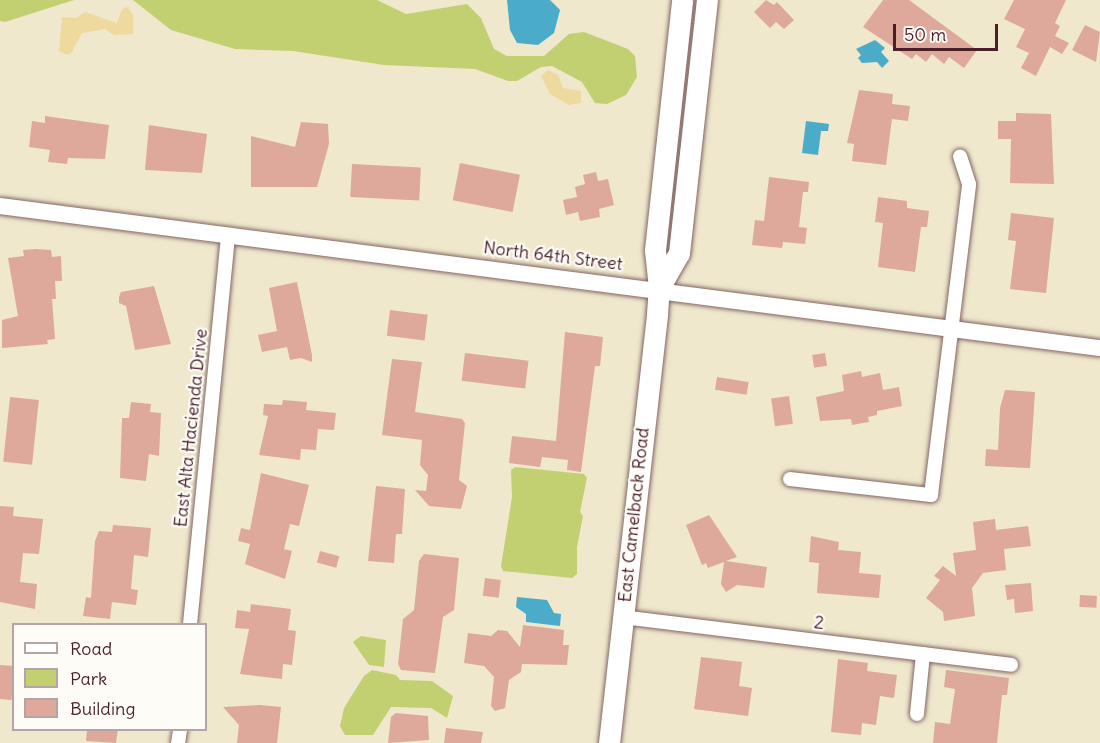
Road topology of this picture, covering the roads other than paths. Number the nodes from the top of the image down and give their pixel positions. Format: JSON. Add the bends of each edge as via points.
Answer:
{"nodes":[{"id":1,"x":682,"y":0,"type":"edge"},
{"id":2,"x":707,"y":0,"type":"edge"},
{"id":3,"x":678,"y":35,"type":"junction"},
{"id":4,"x":703,"y":37,"type":"junction"},
{"id":5,"x":960,"y":156,"type":"dead end"},
{"id":6,"x":0,"y":206,"type":"edge"},
{"id":7,"x":228,"y":235,"type":"junction"},
{"id":8,"x":659,"y":288,"type":"junction"},
{"id":9,"x":949,"y":330,"type":"junction"},
{"id":10,"x":1100,"y":348,"type":"edge"},
{"id":11,"x":789,"y":479,"type":"dead end"},
{"id":12,"x":622,"y":617,"type":"junction"},
{"id":13,"x":190,"y":623,"type":"edge"},
{"id":14,"x":924,"y":654,"type":"junction"},
{"id":15,"x":1011,"y":665,"type":"dead end"},
{"id":16,"x":917,"y":714,"type":"dead end"},
{"id":17,"x":609,"y":743,"type":"edge"}],
"edges":[{"from":1,"to":3,"type":"main road","name":"East Camelback Road"},
{"from":2,"to":4,"type":"main road","name":"East Camelback Road"},
{"from":3,"to":4,"type":"main road"},
{"from":3,"to":8,"type":"main road","name":"East Camelback Road","via":[[655,250]]},
{"from":4,"to":8,"type":"main road","name":"East Camelback Road","via":[[679,253]]},
{"from":5,"to":9,"type":"street","via":[[969,184]]},
{"from":6,"to":7,"type":"street","name":"North 64th Street"},
{"from":7,"to":8,"type":"street","name":"North 64th Street"},
{"from":7,"to":13,"type":"street","name":"East Alta Hacienda Drive"},
{"from":8,"to":9,"type":"street","name":"North 64th Street"},
{"from":8,"to":12,"type":"main road","name":"East Camelback Road"},
{"from":9,"to":10,"type":"street","name":"North 64th Street"},
{"from":9,"to":11,"type":"street","via":[[932,495]]},
{"from":12,"to":14,"type":"street","name":"2"},
{"from":12,"to":17,"type":"main road","name":"East Camelback Road"},
{"from":14,"to":15,"type":"street","name":"2"},
{"from":14,"to":16,"type":"street"}]}
